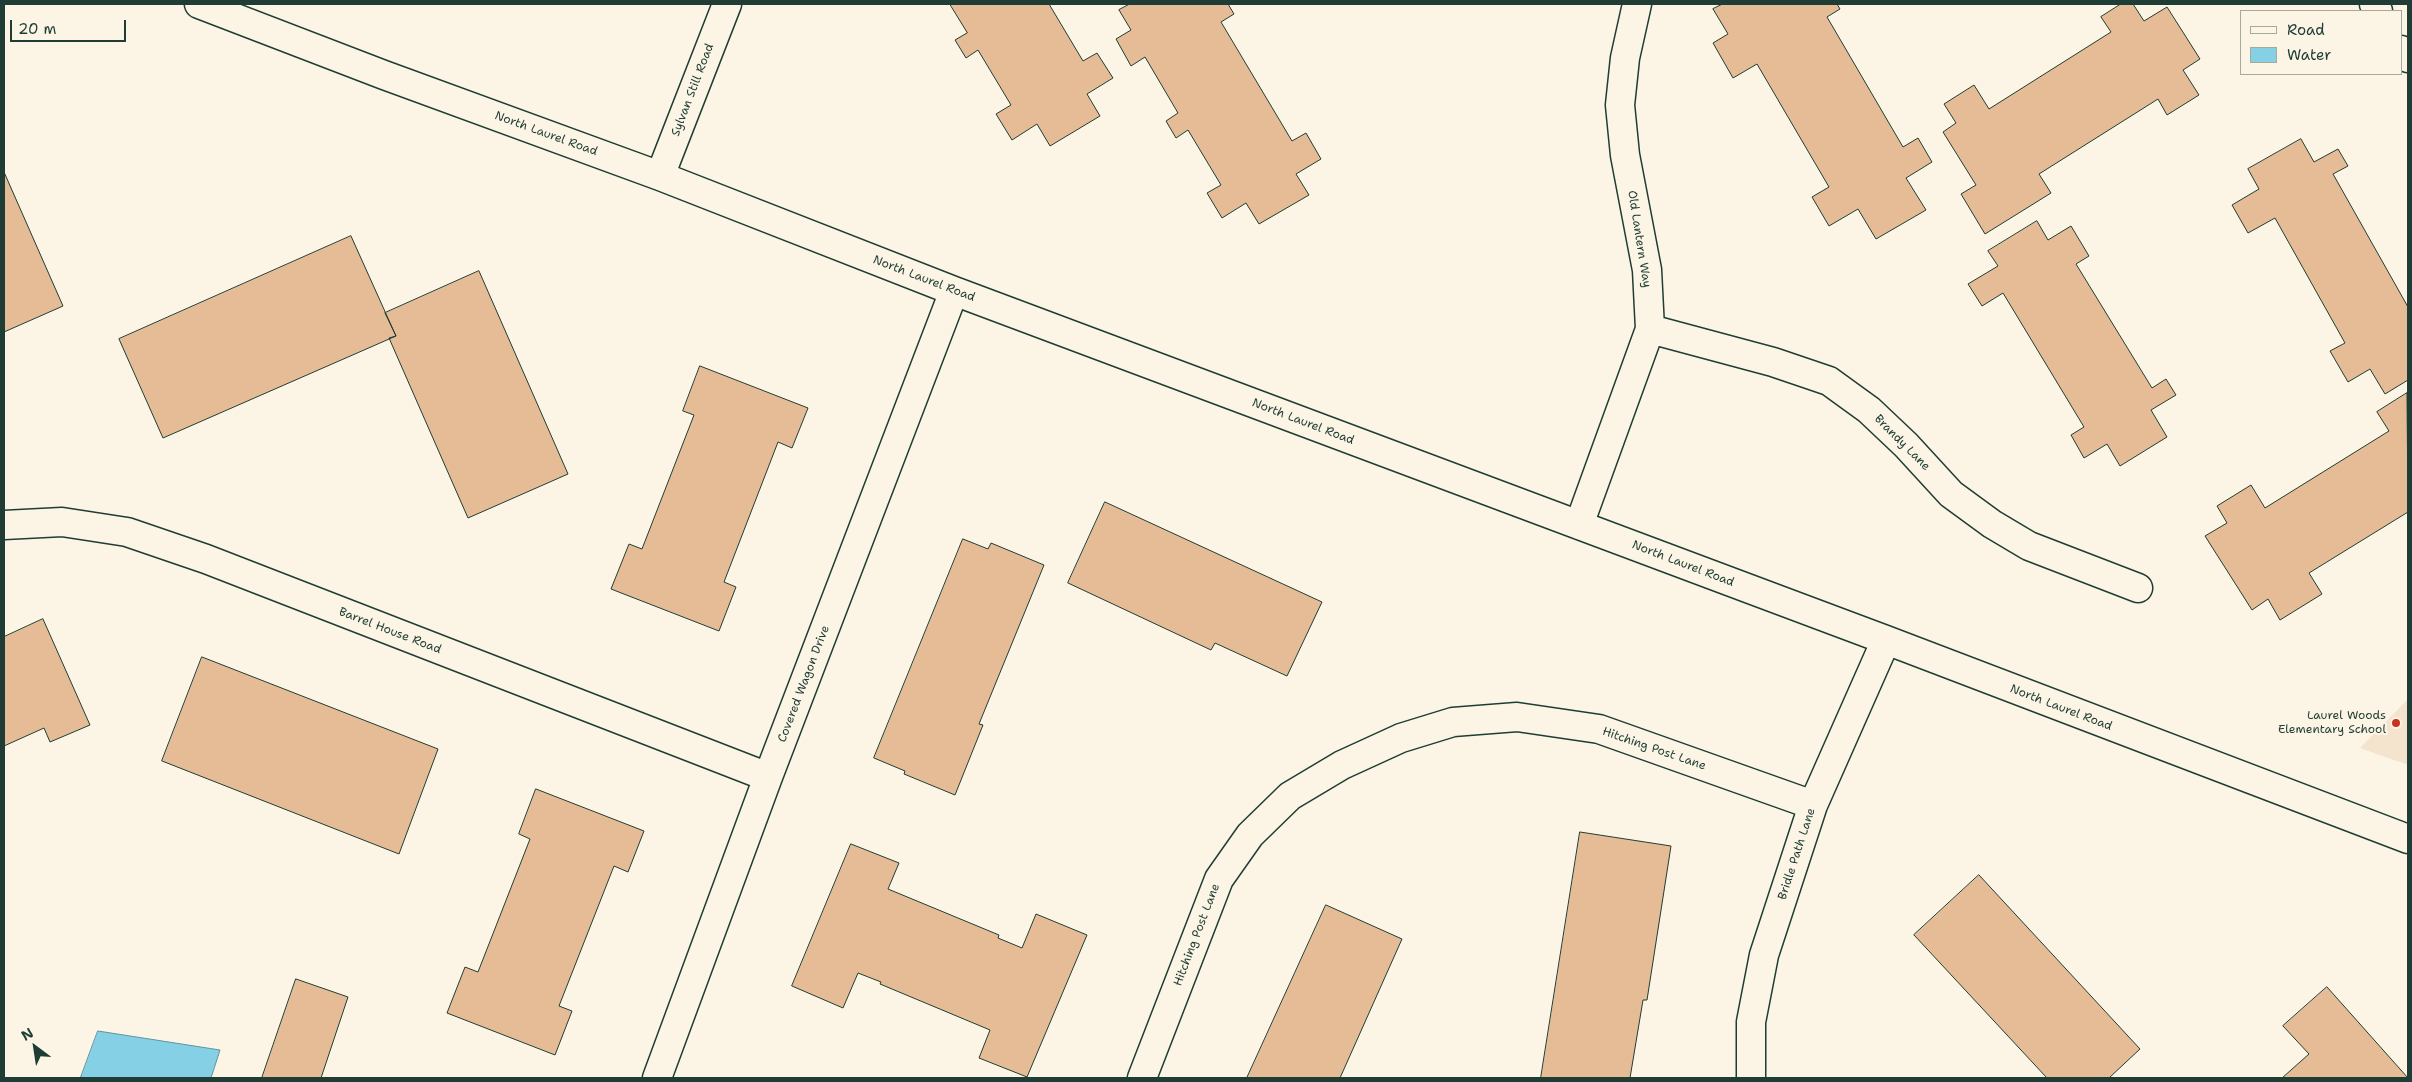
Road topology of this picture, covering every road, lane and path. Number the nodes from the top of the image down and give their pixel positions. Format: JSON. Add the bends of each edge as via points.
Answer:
{"nodes":[{"id":1,"x":199,"y":4,"type":"edge"},
{"id":2,"x":727,"y":4,"type":"edge"},
{"id":3,"x":1637,"y":4,"type":"edge"},
{"id":4,"x":660,"y":176,"type":"junction"},
{"id":5,"x":954,"y":291,"type":"junction"},
{"id":6,"x":1650,"y":329,"type":"junction"},
{"id":7,"x":4,"y":525,"type":"edge"},
{"id":8,"x":1579,"y":525,"type":"junction"},
{"id":9,"x":2138,"y":588,"type":"dead end"},
{"id":10,"x":1886,"y":640,"type":"junction"},
{"id":11,"x":768,"y":777,"type":"junction"},
{"id":12,"x":1813,"y":804,"type":"junction"},
{"id":13,"x":2408,"y":839,"type":"edge"},
{"id":14,"x":657,"y":1078,"type":"edge"},
{"id":15,"x":1142,"y":1078,"type":"edge"},
{"id":16,"x":1751,"y":1078,"type":"edge"}],
"edges":[{"from":1,"to":4,"type":"street","name":"North Laurel Road"},
{"from":2,"to":4,"type":"street","name":"Sylvan Still Road"},
{"from":3,"to":6,"type":"street","name":"Old Lantern Way","via":[[1625,58],[1620,105],[1625,155],[1647,270]]},
{"from":4,"to":5,"type":"street","name":"North Laurel Road"},
{"from":5,"to":8,"type":"street","name":"North Laurel Road"},
{"from":5,"to":11,"type":"street","name":"Covered Wagon Drive"},
{"from":6,"to":8,"type":"street","name":"Old Lantern Way"},
{"from":6,"to":9,"type":"street","name":"Brandy Lane","via":[[1829,381],[1869,410],[1951,494],[1992,524],[2028,546]]},
{"from":7,"to":11,"type":"street","name":"Barrel House Road","via":[[62,522],[127,532]]},
{"from":8,"to":10,"type":"street","name":"North Laurel Road"},
{"from":10,"to":12,"type":"street","name":"Bridle Path Lane"},
{"from":10,"to":13,"type":"street","name":"North Laurel Road"},
{"from":11,"to":14,"type":"street","name":"Covered Wagon Drive"},
{"from":12,"to":15,"type":"street","name":"Hitching Post Lane","via":[[1599,729],[1517,717],[1453,722],[1401,738],[1342,765],[1290,796],[1250,835],[1219,879]]},
{"from":12,"to":16,"type":"street","name":"Bridle Path Lane","via":[[1764,955],[1751,1022]]}]}
